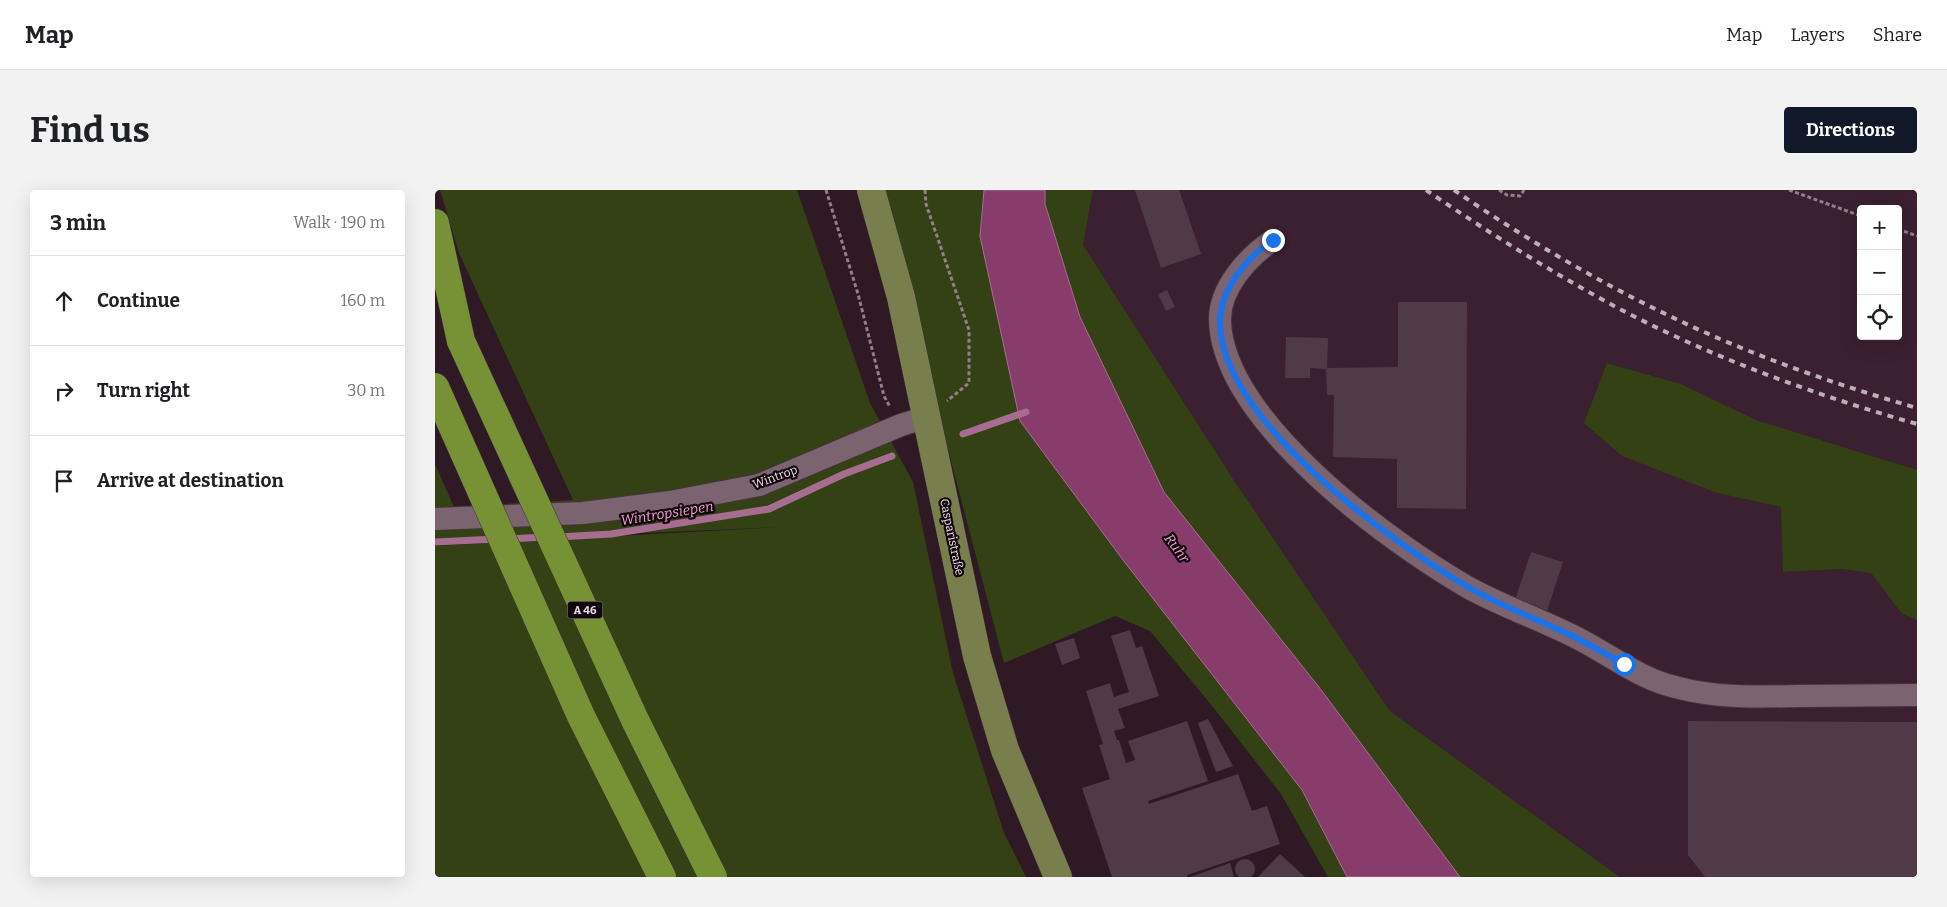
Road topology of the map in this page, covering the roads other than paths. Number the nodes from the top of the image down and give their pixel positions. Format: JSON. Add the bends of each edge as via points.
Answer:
{"nodes":[{"id":1,"x":871,"y":190,"type":"edge"},
{"id":2,"x":435,"y":223,"type":"edge"},
{"id":3,"x":1273,"y":240,"type":"dead end"},
{"id":4,"x":435,"y":284,"type":"edge"},
{"id":5,"x":461,"y":340,"type":"junction"},
{"id":6,"x":435,"y":388,"type":"edge"},
{"id":7,"x":927,"y":416,"type":"junction"},
{"id":8,"x":435,"y":519,"type":"edge"},
{"id":9,"x":1917,"y":695,"type":"edge"},
{"id":10,"x":661,"y":877,"type":"edge"},
{"id":11,"x":713,"y":877,"type":"edge"},
{"id":12,"x":1058,"y":877,"type":"edge"}],
"edges":[{"from":1,"to":7,"type":"main road","name":"Casparistraße","via":[[901,297]]},
{"from":2,"to":5,"type":"highway"},
{"from":3,"to":9,"type":"street","via":[[1251,256],[1221,308],[1223,342],[1230,365],[1243,391],[1299,458],[1347,504],[1392,538],[1470,588],[1673,687],[1747,697]]},
{"from":4,"to":5,"type":"highway","number":"A 46"},
{"from":5,"to":11,"type":"highway","number":"A 46","bridge":true,"via":[[631,711]]},
{"from":6,"to":10,"type":"highway","bridge":true,"via":[[581,716]]},
{"from":7,"to":8,"type":"street","name":"Wintrop","via":[[759,484],[670,502],[583,513]]},
{"from":7,"to":12,"type":"main road","name":"Casparistraße","via":[[977,656],[1005,750]]}]}
